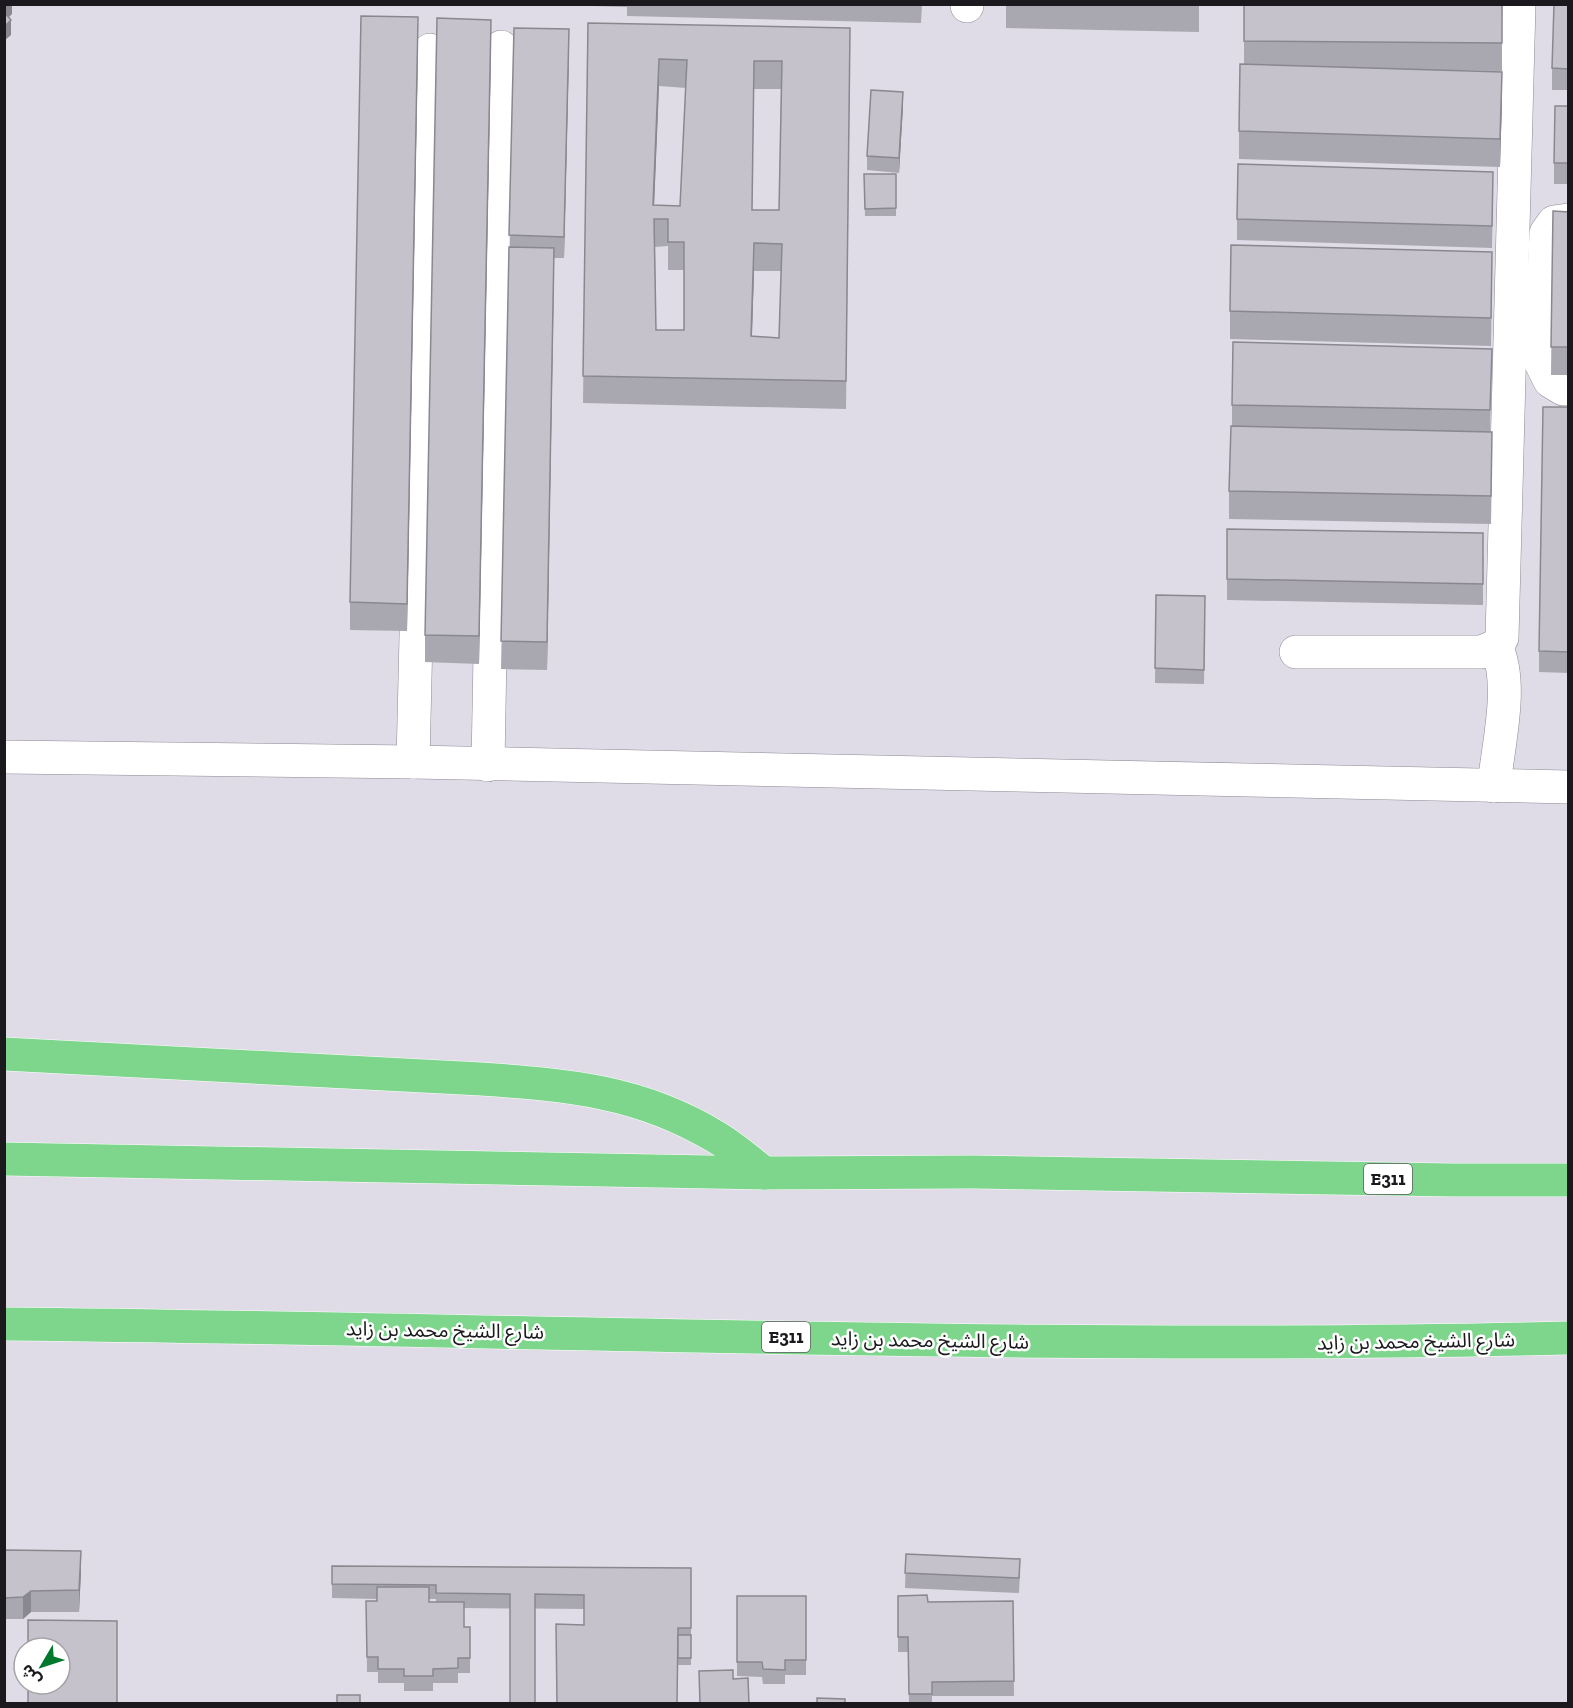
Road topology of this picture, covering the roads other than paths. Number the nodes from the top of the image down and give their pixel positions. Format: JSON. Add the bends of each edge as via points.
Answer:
{"nodes":[{"id":1,"x":1519,"y":4,"type":"edge"},
{"id":2,"x":501,"y":47,"type":"dead end"},
{"id":3,"x":430,"y":50,"type":"dead end"},
{"id":4,"x":1569,"y":220,"type":"edge"},
{"id":5,"x":1569,"y":389,"type":"edge"},
{"id":6,"x":1496,"y":646,"type":"junction"},
{"id":7,"x":1296,"y":652,"type":"dead end"},
{"id":8,"x":4,"y":757,"type":"edge"},
{"id":9,"x":413,"y":762,"type":"junction"},
{"id":10,"x":488,"y":765,"type":"junction"},
{"id":11,"x":1494,"y":786,"type":"junction"},
{"id":12,"x":1569,"y":788,"type":"edge"},
{"id":13,"x":4,"y":1054,"type":"edge"},
{"id":14,"x":4,"y":1159,"type":"edge"},
{"id":15,"x":764,"y":1173,"type":"junction"},
{"id":16,"x":1569,"y":1180,"type":"edge"},
{"id":17,"x":4,"y":1324,"type":"edge"},
{"id":18,"x":1569,"y":1338,"type":"edge"}],
"edges":[{"from":1,"to":6,"type":"street","via":[[1504,629]]},
{"from":2,"to":10,"type":"street"},
{"from":3,"to":9,"type":"street"},
{"from":4,"to":5,"type":"street","via":[[1554,222],[1546,233],[1540,361],[1550,381]]},
{"from":6,"to":7,"type":"street","via":[[1482,652]]},
{"from":6,"to":11,"type":"street","via":[[1504,688]]},
{"from":8,"to":9,"type":"street"},
{"from":9,"to":10,"type":"street"},
{"from":10,"to":11,"type":"street"},
{"from":11,"to":12,"type":"street"},
{"from":13,"to":15,"type":"highway","via":[[481,1079],[609,1092],[665,1110],[717,1138]]},
{"from":14,"to":15,"type":"highway","number":"E311"},
{"from":15,"to":16,"type":"highway","number":"E311"},
{"from":17,"to":18,"type":"highway","name":"شارع الشيخ محمد بن زايد","number":"E311","via":[[1111,1343]]}]}
